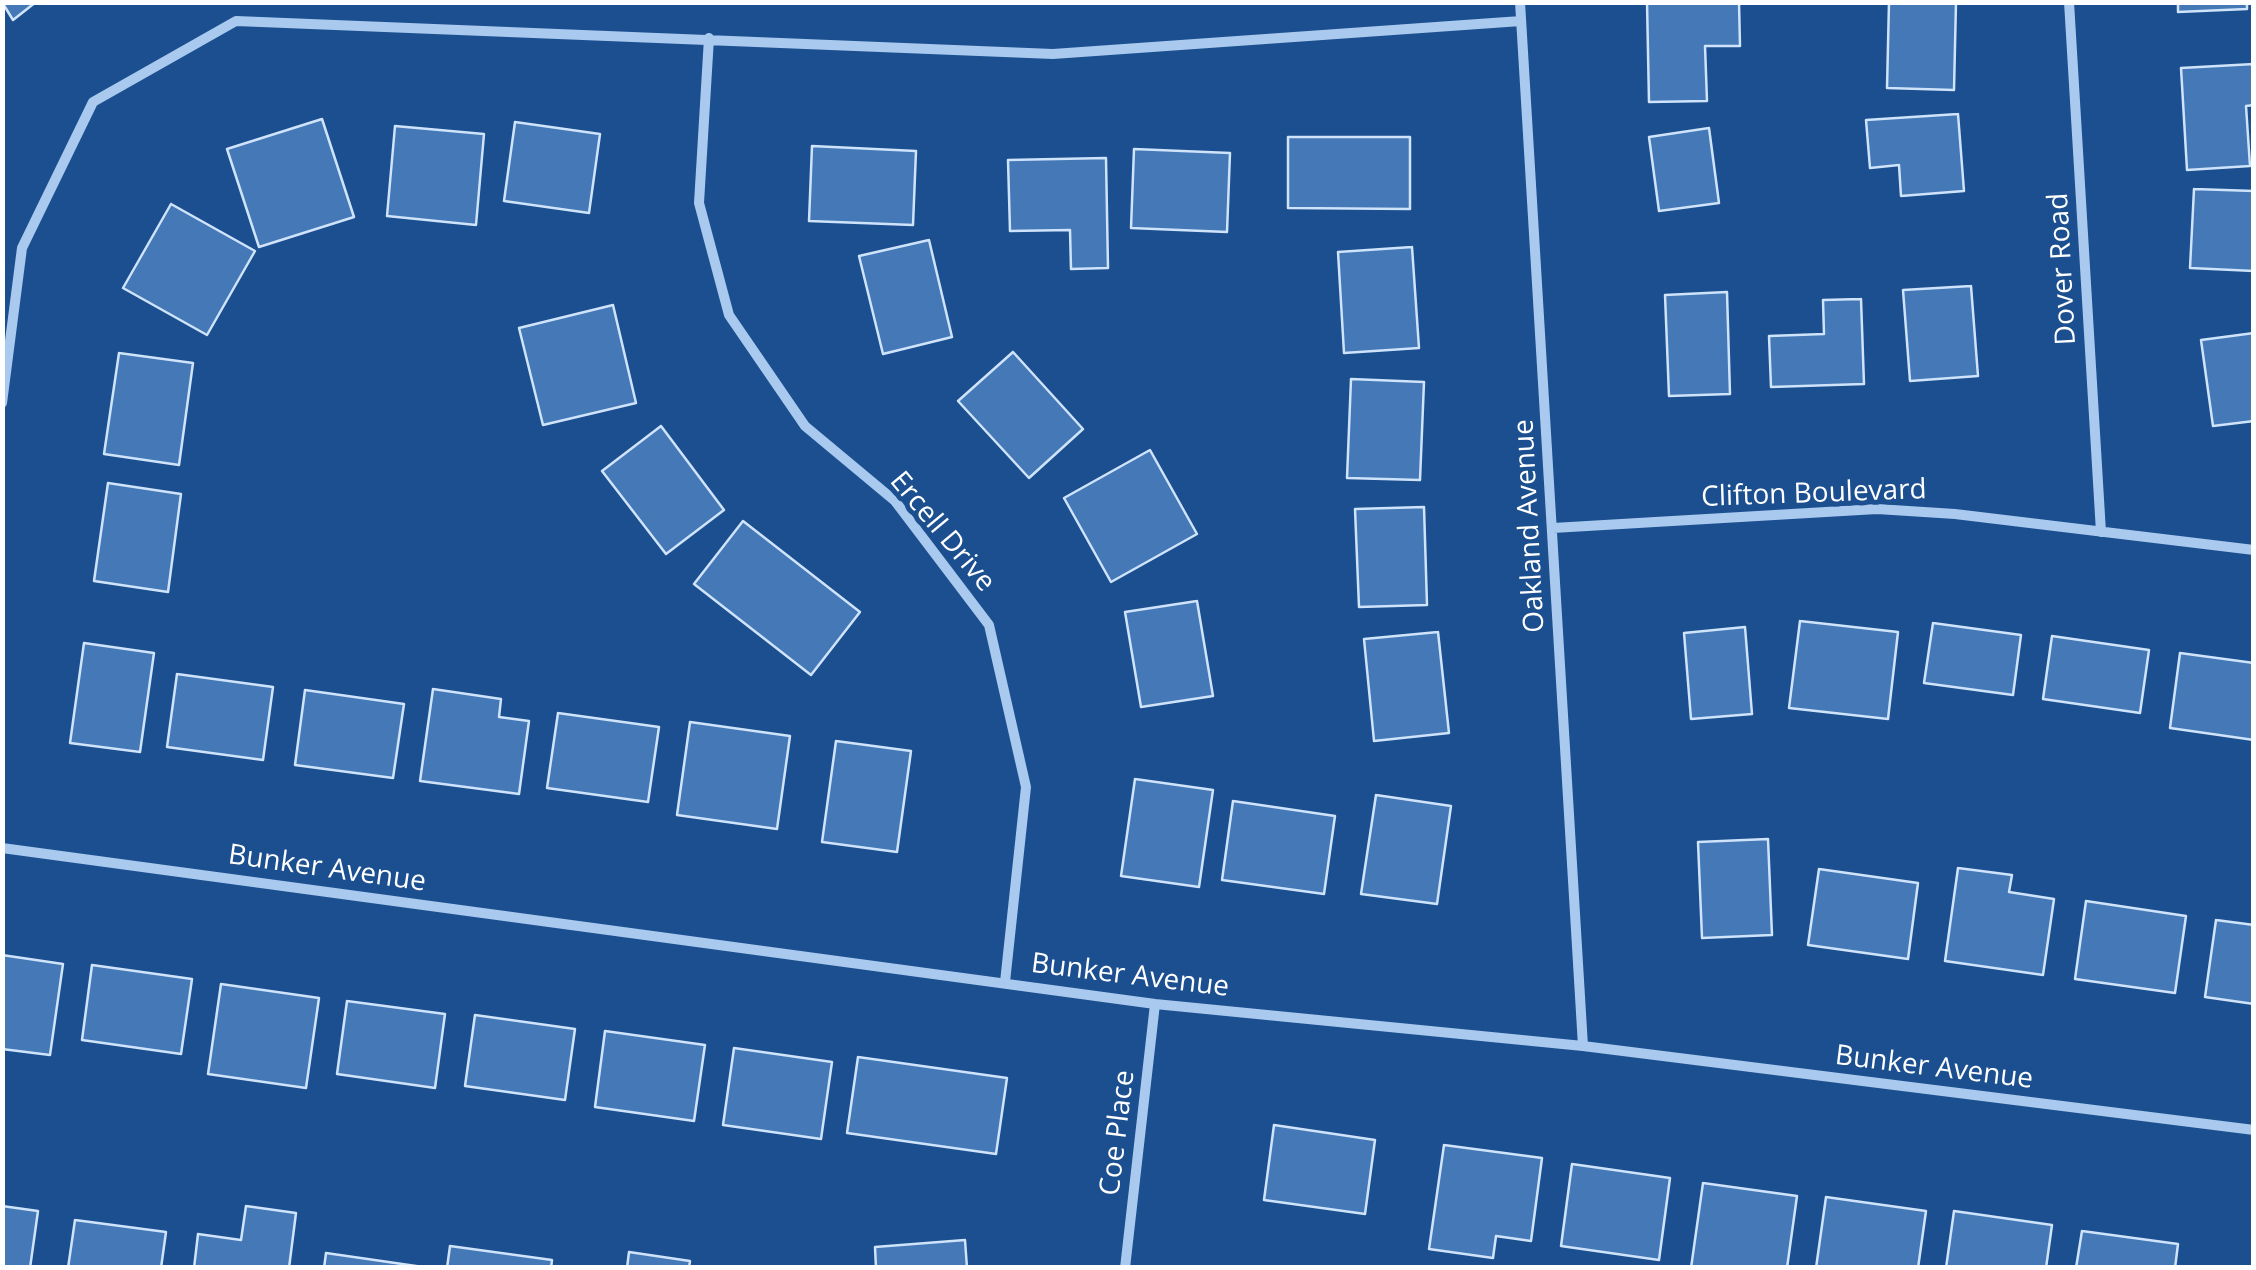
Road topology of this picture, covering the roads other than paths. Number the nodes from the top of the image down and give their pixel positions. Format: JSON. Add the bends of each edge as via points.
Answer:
{"nodes":[{"id":1,"x":1520,"y":2,"type":"edge"},
{"id":2,"x":2070,"y":2,"type":"edge"},
{"id":3,"x":1522,"y":20,"type":"junction"},
{"id":4,"x":708,"y":38,"type":"junction"},
{"id":5,"x":2,"y":403,"type":"edge"},
{"id":6,"x":1553,"y":528,"type":"junction"},
{"id":7,"x":2101,"y":532,"type":"junction"},
{"id":8,"x":2254,"y":550,"type":"edge"},
{"id":9,"x":2,"y":848,"type":"edge"},
{"id":10,"x":1006,"y":982,"type":"junction"},
{"id":11,"x":1156,"y":1004,"type":"junction"},
{"id":12,"x":1583,"y":1046,"type":"junction"},
{"id":13,"x":2254,"y":1130,"type":"edge"},
{"id":14,"x":1125,"y":1268,"type":"edge"}],
"edges":[{"from":1,"to":3,"type":"street","name":"Oakland Avenue"},
{"from":2,"to":7,"type":"street","name":"Dover Road"},
{"from":3,"to":4,"type":"street","via":[[1053,54]]},
{"from":3,"to":6,"type":"street","name":"Oakland Avenue"},
{"from":4,"to":5,"type":"street","via":[[236,21],[94,102],[22,248]]},
{"from":4,"to":10,"type":"street","name":"Ercell Drive","via":[[699,203],[729,315],[805,426],[895,502],[989,625],[1026,787]]},
{"from":6,"to":7,"type":"street","name":"Clifton Boulevard","via":[[1877,509]]},
{"from":6,"to":12,"type":"street","name":"Oakland Avenue"},
{"from":7,"to":8,"type":"street","name":"Clifton Boulevard"},
{"from":9,"to":10,"type":"street","name":"Bunker Avenue"},
{"from":10,"to":11,"type":"street","name":"Bunker Avenue"},
{"from":11,"to":12,"type":"street","name":"Bunker Avenue"},
{"from":11,"to":14,"type":"street","name":"Coe Place"},
{"from":12,"to":13,"type":"street","name":"Bunker Avenue"}]}
